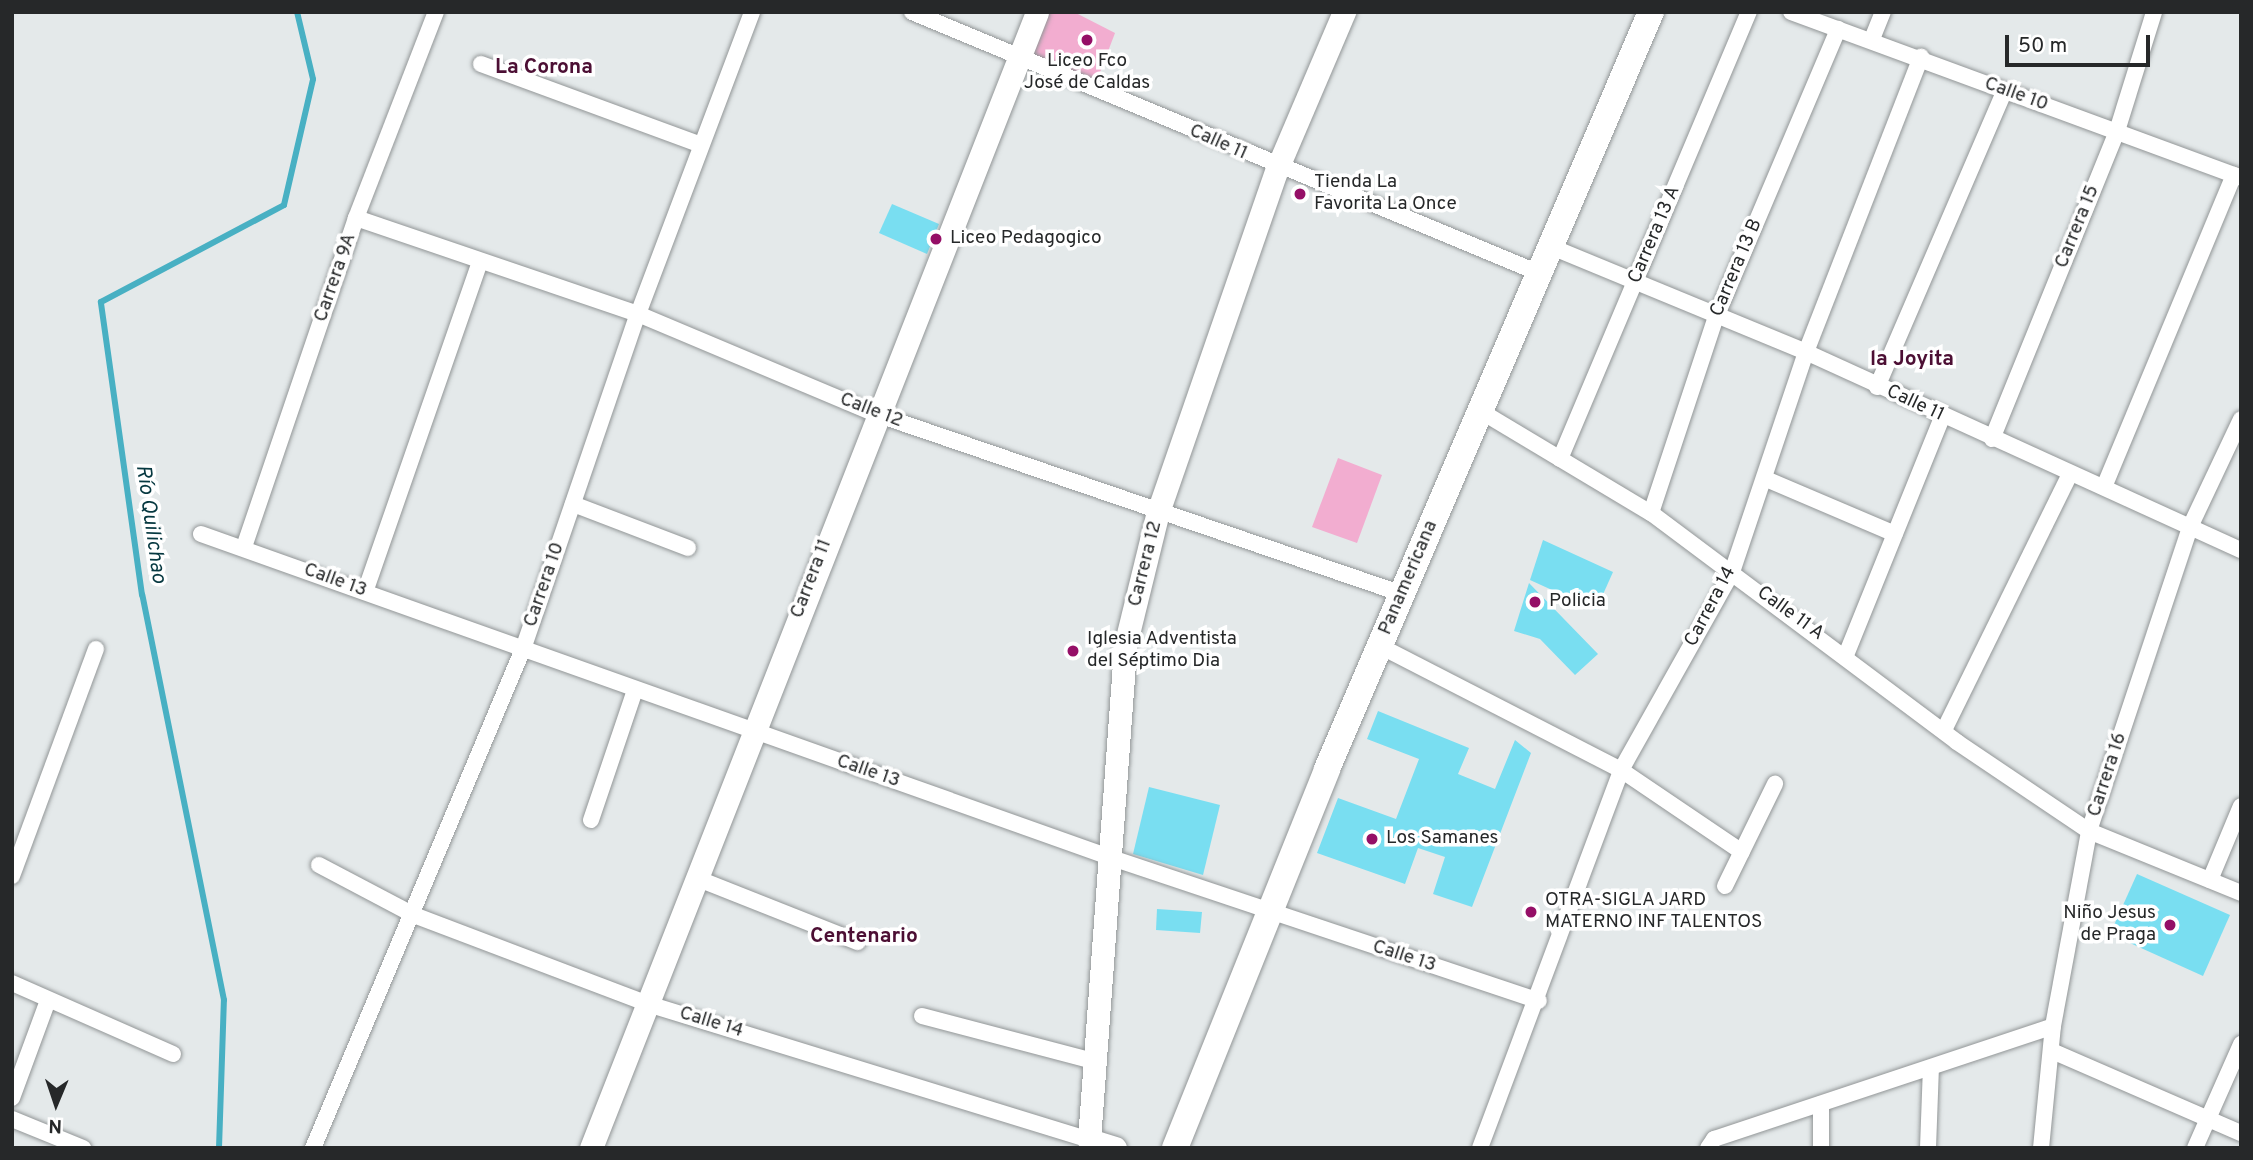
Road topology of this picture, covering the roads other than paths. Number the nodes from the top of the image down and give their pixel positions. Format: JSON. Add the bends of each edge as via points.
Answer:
{"nodes":[{"id":1,"x":436,"y":12,"type":"edge"},
{"id":2,"x":752,"y":12,"type":"edge"},
{"id":3,"x":912,"y":12,"type":"edge"},
{"id":4,"x":1037,"y":12,"type":"edge"},
{"id":5,"x":1345,"y":12,"type":"edge"},
{"id":6,"x":1637,"y":12,"type":"edge"},
{"id":7,"x":1651,"y":12,"type":"edge"},
{"id":8,"x":1749,"y":12,"type":"edge"},
{"id":9,"x":1791,"y":12,"type":"edge"},
{"id":10,"x":1883,"y":12,"type":"edge"},
{"id":11,"x":2154,"y":12,"type":"edge"},
{"id":12,"x":1838,"y":29,"type":"junction"},
{"id":13,"x":1872,"y":39,"type":"junction"},
{"id":14,"x":1020,"y":56,"type":"junction"},
{"id":15,"x":1921,"y":57,"type":"junction"},
{"id":16,"x":481,"y":64,"type":"dead end"},
{"id":17,"x":2004,"y":92,"type":"junction"},
{"id":18,"x":2117,"y":131,"type":"junction"},
{"id":19,"x":701,"y":145,"type":"junction"},
{"id":20,"x":1277,"y":169,"type":"junction"},
{"id":21,"x":2237,"y":177,"type":"edge"},
{"id":22,"x":356,"y":218,"type":"junction"},
{"id":23,"x":1549,"y":246,"type":"junction"},
{"id":24,"x":480,"y":261,"type":"junction"},
{"id":25,"x":1527,"y":268,"type":"junction"},
{"id":26,"x":1633,"y":285,"type":"junction"},
{"id":27,"x":638,"y":314,"type":"junction"},
{"id":28,"x":1716,"y":317,"type":"junction"},
{"id":29,"x":1806,"y":352,"type":"junction"},
{"id":30,"x":1877,"y":387,"type":"junction"},
{"id":31,"x":1482,"y":412,"type":"junction"},
{"id":32,"x":876,"y":414,"type":"junction"},
{"id":33,"x":1942,"y":417,"type":"junction"},
{"id":34,"x":2241,"y":419,"type":"edge"},
{"id":35,"x":1993,"y":439,"type":"junction"},
{"id":36,"x":1560,"y":459,"type":"junction"},
{"id":37,"x":2070,"y":474,"type":"junction"},
{"id":38,"x":1766,"y":479,"type":"junction"},
{"id":39,"x":2104,"y":487,"type":"junction"},
{"id":40,"x":573,"y":504,"type":"junction"},
{"id":41,"x":1158,"y":512,"type":"junction"},
{"id":42,"x":1651,"y":513,"type":"junction"},
{"id":43,"x":2190,"y":527,"type":"junction"},
{"id":44,"x":201,"y":534,"type":"dead end"},
{"id":45,"x":1895,"y":534,"type":"junction"},
{"id":46,"x":244,"y":547,"type":"junction"},
{"id":47,"x":688,"y":548,"type":"dead end"},
{"id":48,"x":2241,"y":550,"type":"edge"},
{"id":49,"x":1732,"y":572,"type":"junction"},
{"id":50,"x":1391,"y":590,"type":"junction"},
{"id":51,"x":365,"y":592,"type":"junction"},
{"id":52,"x":1380,"y":646,"type":"junction"},
{"id":53,"x":96,"y":649,"type":"dead end"},
{"id":54,"x":523,"y":649,"type":"junction"},
{"id":55,"x":1846,"y":655,"type":"junction"},
{"id":56,"x":635,"y":690,"type":"junction"},
{"id":57,"x":1944,"y":730,"type":"junction"},
{"id":58,"x":753,"y":731,"type":"junction"},
{"id":59,"x":1621,"y":770,"type":"junction"},
{"id":60,"x":1775,"y":785,"type":"dead end"},
{"id":61,"x":2241,"y":806,"type":"edge"},
{"id":62,"x":591,"y":820,"type":"dead end"},
{"id":63,"x":2089,"y":831,"type":"junction"},
{"id":64,"x":19,"y":836,"type":"edge"},
{"id":65,"x":1742,"y":852,"type":"junction"},
{"id":66,"x":1112,"y":858,"type":"junction"},
{"id":67,"x":319,"y":865,"type":"dead end"},
{"id":68,"x":12,"y":876,"type":"edge"},
{"id":69,"x":696,"y":878,"type":"junction"},
{"id":70,"x":2210,"y":880,"type":"junction"},
{"id":71,"x":1725,"y":886,"type":"dead end"},
{"id":72,"x":2241,"y":893,"type":"edge"},
{"id":73,"x":1265,"y":911,"type":"junction"},
{"id":74,"x":414,"y":915,"type":"junction"},
{"id":75,"x":858,"y":942,"type":"dead end"},
{"id":76,"x":12,"y":983,"type":"edge"},
{"id":77,"x":48,"y":1000,"type":"junction"},
{"id":78,"x":1539,"y":1001,"type":"junction"},
{"id":79,"x":648,"y":1004,"type":"junction"},
{"id":80,"x":922,"y":1016,"type":"dead end"},
{"id":81,"x":2053,"y":1026,"type":"junction"},
{"id":82,"x":2241,"y":1044,"type":"edge"},
{"id":83,"x":2052,"y":1051,"type":"junction"},
{"id":84,"x":173,"y":1054,"type":"dead end"},
{"id":85,"x":1094,"y":1061,"type":"junction"},
{"id":86,"x":1931,"y":1068,"type":"junction"},
{"id":87,"x":12,"y":1098,"type":"edge"},
{"id":88,"x":1821,"y":1104,"type":"junction"},
{"id":89,"x":2209,"y":1116,"type":"junction"},
{"id":90,"x":12,"y":1119,"type":"edge"},
{"id":91,"x":2241,"y":1133,"type":"edge"},
{"id":92,"x":1711,"y":1143,"type":"edge"},
{"id":93,"x":1090,"y":1144,"type":"edge"},
{"id":94,"x":83,"y":1148,"type":"edge"},
{"id":95,"x":313,"y":1148,"type":"edge"},
{"id":96,"x":591,"y":1148,"type":"edge"},
{"id":97,"x":1115,"y":1148,"type":"edge"},
{"id":98,"x":1163,"y":1148,"type":"edge"},
{"id":99,"x":1175,"y":1148,"type":"edge"},
{"id":100,"x":1480,"y":1148,"type":"edge"},
{"id":101,"x":1821,"y":1148,"type":"edge"},
{"id":102,"x":1928,"y":1148,"type":"edge"},
{"id":103,"x":2041,"y":1148,"type":"edge"},
{"id":104,"x":2194,"y":1148,"type":"edge"}],
"edges":[{"from":1,"to":22,"type":"street","name":"Carrera 9A"},
{"from":2,"to":19,"type":"street","name":"Carrera 10"},
{"from":3,"to":14,"type":"street","name":"Calle 11"},
{"from":4,"to":14,"type":"street","name":"Carrera 11"},
{"from":5,"to":20,"type":"street","name":"Carrera 12"},
{"from":6,"to":25,"type":"main road","name":"Panamericana"},
{"from":7,"to":23,"type":"main road","name":"Panamericana"},
{"from":8,"to":26,"type":"street","name":"Carrera 13 A"},
{"from":9,"to":12,"type":"street","name":"Calle 10"},
{"from":10,"to":13,"type":"street"},
{"from":11,"to":18,"type":"street","name":"Carrera 15"},
{"from":12,"to":13,"type":"street","name":"Calle 10"},
{"from":12,"to":28,"type":"street","name":"Carrera 13 B"},
{"from":13,"to":15,"type":"street","name":"Calle 10"},
{"from":14,"to":20,"type":"street","name":"Calle 11"},
{"from":14,"to":32,"type":"street","name":"Carrera 11"},
{"from":15,"to":17,"type":"street","name":"Calle 10"},
{"from":15,"to":29,"type":"street","name":"Carrera 14"},
{"from":16,"to":19,"type":"street"},
{"from":17,"to":18,"type":"street","name":"Calle 10"},
{"from":17,"to":30,"type":"street"},
{"from":18,"to":21,"type":"street","name":"Calle 10"},
{"from":18,"to":35,"type":"street","name":"Carrera 15"},
{"from":19,"to":27,"type":"street","name":"Carrera 10"},
{"from":20,"to":25,"type":"street","name":"Calle 11"},
{"from":20,"to":41,"type":"street","name":"Carrera 12"},
{"from":21,"to":39,"type":"street"},
{"from":22,"to":24,"type":"street","name":"Calle 12"},
{"from":22,"to":46,"type":"street","name":"Carrera 9A"},
{"from":23,"to":26,"type":"street","name":"Calle 11"},
{"from":23,"to":31,"type":"main road","name":"Panamericana"},
{"from":24,"to":27,"type":"street","name":"Calle 12"},
{"from":24,"to":51,"type":"street"},
{"from":25,"to":50,"type":"main road","name":"Panamericana"},
{"from":26,"to":28,"type":"street","name":"Calle 11"},
{"from":26,"to":36,"type":"street","name":"Carrera 13 A"},
{"from":27,"to":32,"type":"street","name":"Calle 12"},
{"from":27,"to":40,"type":"street","name":"Carrera 10"},
{"from":28,"to":29,"type":"street","name":"Calle 11"},
{"from":28,"to":42,"type":"street","name":"Carrera 13 B"},
{"from":29,"to":30,"type":"street","name":"Calle 11"},
{"from":29,"to":38,"type":"street","name":"Carrera 14"},
{"from":30,"to":33,"type":"street","name":"Calle 11"},
{"from":31,"to":36,"type":"street","name":"Calle 11 A"},
{"from":31,"to":52,"type":"main road","name":"Panamericana"},
{"from":32,"to":41,"type":"street","name":"Calle 12"},
{"from":32,"to":58,"type":"street","name":"Carrera 11"},
{"from":33,"to":35,"type":"street","name":"Calle 11"},
{"from":33,"to":45,"type":"street"},
{"from":34,"to":43,"type":"street","name":"Carrera 16"},
{"from":35,"to":37,"type":"street","name":"Calle 11"},
{"from":36,"to":42,"type":"street","name":"Calle 11 A"},
{"from":37,"to":39,"type":"street","name":"Calle 11"},
{"from":37,"to":57,"type":"street"},
{"from":38,"to":45,"type":"street"},
{"from":38,"to":49,"type":"street","name":"Carrera 14"},
{"from":39,"to":43,"type":"street","name":"Calle 11"},
{"from":40,"to":47,"type":"street"},
{"from":40,"to":54,"type":"street","name":"Carrera 10"},
{"from":41,"to":50,"type":"street","name":"Calle 12"},
{"from":41,"to":66,"type":"street","name":"Carrera 12","via":[[1125,646]]},
{"from":42,"to":49,"type":"street","name":"Calle 11 A"},
{"from":43,"to":48,"type":"street","name":"Calle 11"},
{"from":43,"to":63,"type":"street","name":"Carrera 16"},
{"from":44,"to":46,"type":"street","name":"Calle 13"},
{"from":45,"to":55,"type":"street"},
{"from":46,"to":51,"type":"street","name":"Calle 13"},
{"from":49,"to":55,"type":"street","name":"Calle 11 A"},
{"from":49,"to":59,"type":"street","name":"Carrera 14"},
{"from":50,"to":73,"type":"main road","name":"Panamericana"},
{"from":51,"to":54,"type":"street","name":"Calle 13"},
{"from":52,"to":59,"type":"street"},
{"from":52,"to":73,"type":"main road","name":"Panamericana"},
{"from":53,"to":64,"type":"street"},
{"from":54,"to":56,"type":"street","name":"Calle 13"},
{"from":54,"to":74,"type":"street","name":"Carrera 10"},
{"from":55,"to":57,"type":"street","name":"Calle 11 A"},
{"from":56,"to":58,"type":"street","name":"Calle 13"},
{"from":56,"to":62,"type":"street"},
{"from":57,"to":63,"type":"street","name":"Calle 11 A"},
{"from":58,"to":66,"type":"street","name":"Calle 13"},
{"from":58,"to":69,"type":"street","name":"Carrera 11"},
{"from":59,"to":65,"type":"street"},
{"from":59,"to":78,"type":"street","name":"Carrera 14"},
{"from":60,"to":65,"type":"street"},
{"from":61,"to":70,"type":"street"},
{"from":63,"to":70,"type":"street","name":"Calle 11 A"},
{"from":63,"to":81,"type":"street","name":"Carrera 16"},
{"from":64,"to":68,"type":"street"},
{"from":65,"to":71,"type":"street"},
{"from":66,"to":73,"type":"street","name":"Calle 13"},
{"from":66,"to":85,"type":"street","name":"Carrera 12"},
{"from":67,"to":74,"type":"street","name":"Calle 14"},
{"from":69,"to":75,"type":"street"},
{"from":69,"to":79,"type":"street","name":"Carrera 11"},
{"from":70,"to":72,"type":"street","name":"Calle 11 A"},
{"from":73,"to":78,"type":"street","name":"Calle 13"},
{"from":73,"to":98,"type":"main road","name":"Panamericana"},
{"from":73,"to":99,"type":"main road","name":"Panamericana"},
{"from":74,"to":79,"type":"street","name":"Calle 14"},
{"from":74,"to":95,"type":"street","name":"Carrera 10"},
{"from":76,"to":77,"type":"street"},
{"from":77,"to":84,"type":"street"},
{"from":77,"to":87,"type":"street"},
{"from":78,"to":100,"type":"street","name":"Carrera 14"},
{"from":79,"to":93,"type":"street","name":"Calle 14"},
{"from":79,"to":96,"type":"street","name":"Carrera 11"},
{"from":80,"to":85,"type":"street"},
{"from":81,"to":83,"type":"street","name":"Carrera 16"},
{"from":81,"to":86,"type":"street"},
{"from":82,"to":89,"type":"street"},
{"from":83,"to":89,"type":"street"},
{"from":83,"to":103,"type":"street","name":"Carrera 16"},
{"from":85,"to":93,"type":"street","name":"Carrera 12"},
{"from":86,"to":88,"type":"street"},
{"from":86,"to":102,"type":"street"},
{"from":88,"to":92,"type":"street"},
{"from":88,"to":101,"type":"street"},
{"from":89,"to":91,"type":"street"},
{"from":89,"to":104,"type":"street"},
{"from":90,"to":94,"type":"street"},
{"from":93,"to":97,"type":"street","name":"Calle 14"}]}
